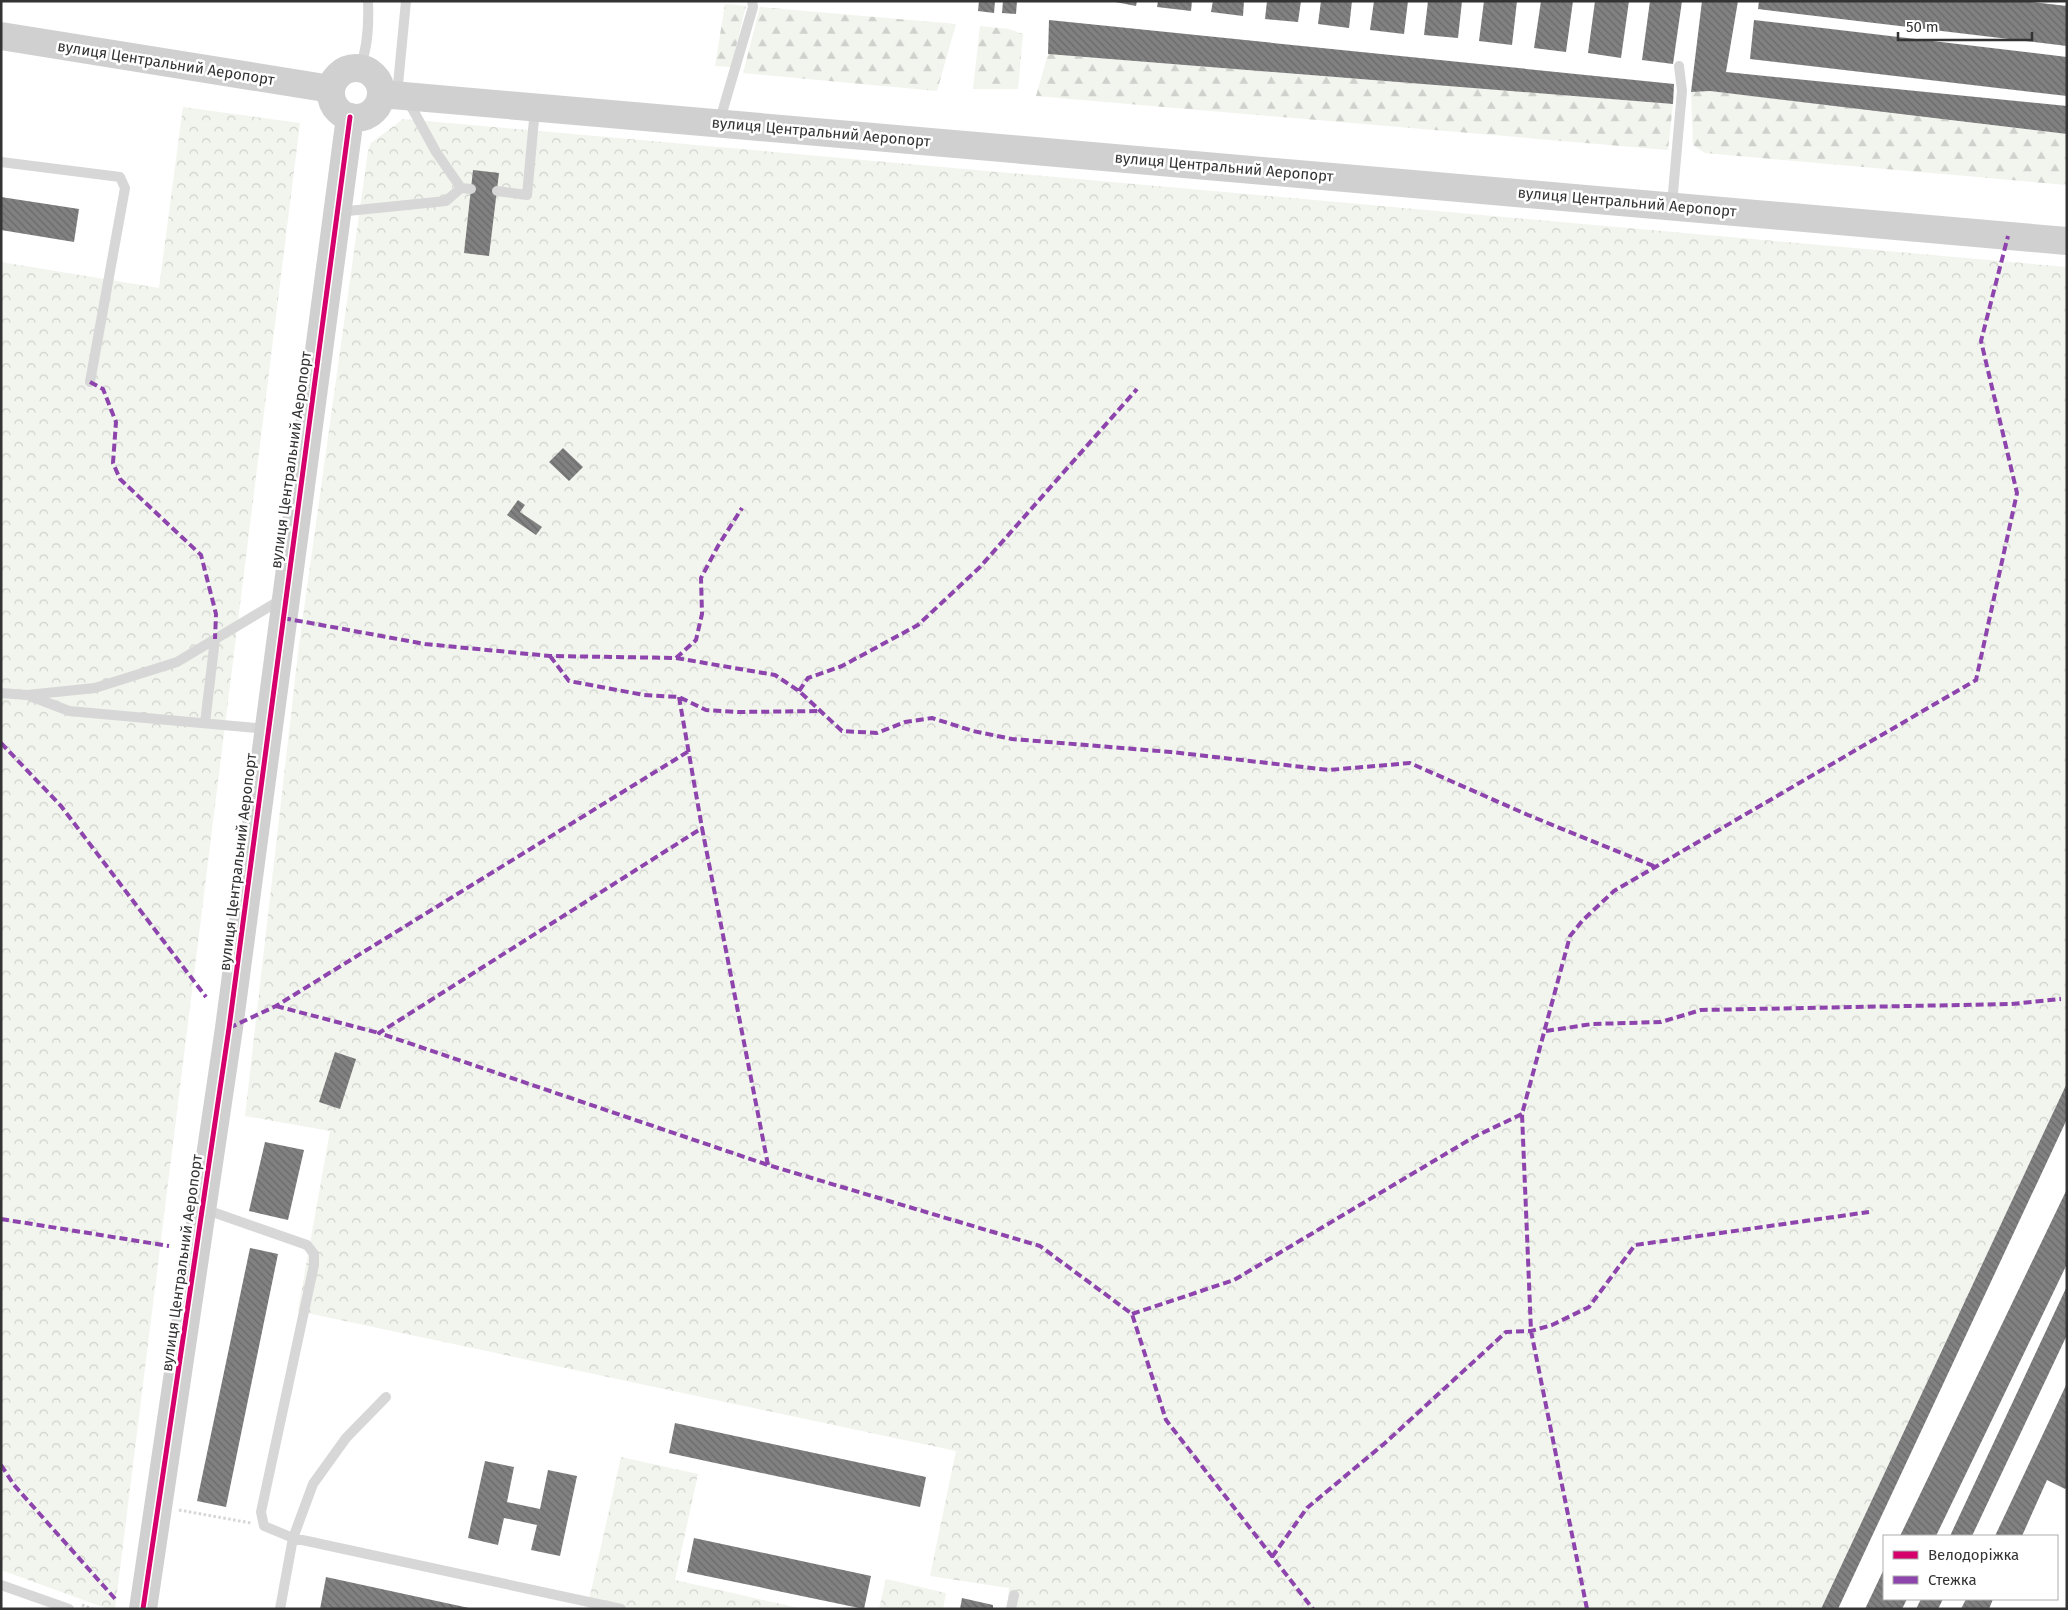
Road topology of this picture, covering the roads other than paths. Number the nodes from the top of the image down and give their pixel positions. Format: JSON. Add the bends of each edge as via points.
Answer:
{"nodes":[{"id":1,"x":368,"y":1,"type":"edge"},
{"id":2,"x":406,"y":1,"type":"edge"},
{"id":3,"x":752,"y":1,"type":"edge"},
{"id":4,"x":1,"y":36,"type":"edge"},
{"id":5,"x":1679,"y":66,"type":"dead end"},
{"id":6,"x":360,"y":68,"type":"junction"},
{"id":7,"x":331,"y":89,"type":"junction"},
{"id":8,"x":394,"y":96,"type":"junction"},
{"id":9,"x":535,"y":108,"type":"junction"},
{"id":10,"x":350,"y":117,"type":"junction"},
{"id":11,"x":719,"y":123,"type":"junction"},
{"id":12,"x":1,"y":162,"type":"edge"},
{"id":13,"x":497,"y":191,"type":"dead end"},
{"id":14,"x":1672,"y":206,"type":"junction"},
{"id":15,"x":337,"y":212,"type":"junction"},
{"id":16,"x":2067,"y":241,"type":"edge"},
{"id":17,"x":90,"y":382,"type":"dead end"},
{"id":18,"x":285,"y":597,"type":"junction"},
{"id":19,"x":215,"y":639,"type":"junction"},
{"id":20,"x":1,"y":693,"type":"edge"},
{"id":21,"x":27,"y":695,"type":"junction"},
{"id":22,"x":205,"y":723,"type":"junction"},
{"id":23,"x":268,"y":730,"type":"junction"},
{"id":24,"x":202,"y":1209,"type":"junction"},
{"id":25,"x":386,"y":1397,"type":"dead end"},
{"id":26,"x":293,"y":1538,"type":"junction"},
{"id":27,"x":1,"y":1584,"type":"edge"},
{"id":28,"x":1014,"y":1596,"type":"dead end"},
{"id":29,"x":69,"y":1609,"type":"edge"},
{"id":30,"x":143,"y":1609,"type":"edge"},
{"id":31,"x":280,"y":1609,"type":"edge"},
{"id":32,"x":622,"y":1609,"type":"edge"},
{"id":33,"x":1011,"y":1609,"type":"edge"}],
"edges":[{"from":1,"to":6,"type":"lane","via":[[366,51]]},
{"from":2,"to":8,"type":"lane"},
{"from":3,"to":11,"type":"lane"},
{"from":4,"to":7,"type":"main road","name":"вулиця Центральний Аеропорт"},
{"from":5,"to":14,"type":"lane","via":[[1682,91]]},
{"from":6,"to":7,"type":"main road","via":[[340,73]]},
{"from":6,"to":8,"type":"main road","via":[[371,73]]},
{"from":7,"to":10,"type":"main road","via":[[333,104],[338,111]]},
{"from":8,"to":9,"type":"main road","name":"вулиця Центральний Аеропорт"},
{"from":8,"to":10,"type":"main road","via":[[379,103],[368,115]]},
{"from":8,"to":15,"type":"lane","via":[[466,188],[446,202]]},
{"from":9,"to":11,"type":"main road","name":"вулиця Центральний Аеропорт"},
{"from":9,"to":13,"type":"lane","via":[[527,195]]},
{"from":10,"to":15,"type":"main road","name":"вулиця Центральний Аеропорт"},
{"from":11,"to":14,"type":"main road","name":"вулиця Центральний Аеропорт"},
{"from":12,"to":17,"type":"lane","via":[[120,176],[125,188]]},
{"from":14,"to":16,"type":"main road","name":"вулиця Центральний Аеропорт"},
{"from":15,"to":18,"type":"main road","name":"вулиця Центральний Аеропорт"},
{"from":18,"to":19,"type":"lane"},
{"from":18,"to":23,"type":"main road","name":"вулиця Центральний Аеропорт"},
{"from":19,"to":21,"type":"lane","via":[[177,662],[95,688]]},
{"from":19,"to":22,"type":"lane"},
{"from":20,"to":21,"type":"lane"},
{"from":21,"to":22,"type":"lane","via":[[69,711]]},
{"from":22,"to":23,"type":"lane"},
{"from":23,"to":24,"type":"main road","name":"вулиця Центральний Аеропорт"},
{"from":24,"to":26,"type":"lane","via":[[307,1245],[314,1254],[261,1512],[264,1526]]},
{"from":24,"to":30,"type":"main road","name":"вулиця Центральний Аеропорт"},
{"from":25,"to":26,"type":"lane","via":[[346,1438],[313,1484]]},
{"from":26,"to":31,"type":"lane"},
{"from":26,"to":32,"type":"lane"},
{"from":27,"to":29,"type":"lane"},
{"from":28,"to":33,"type":"lane"}]}
